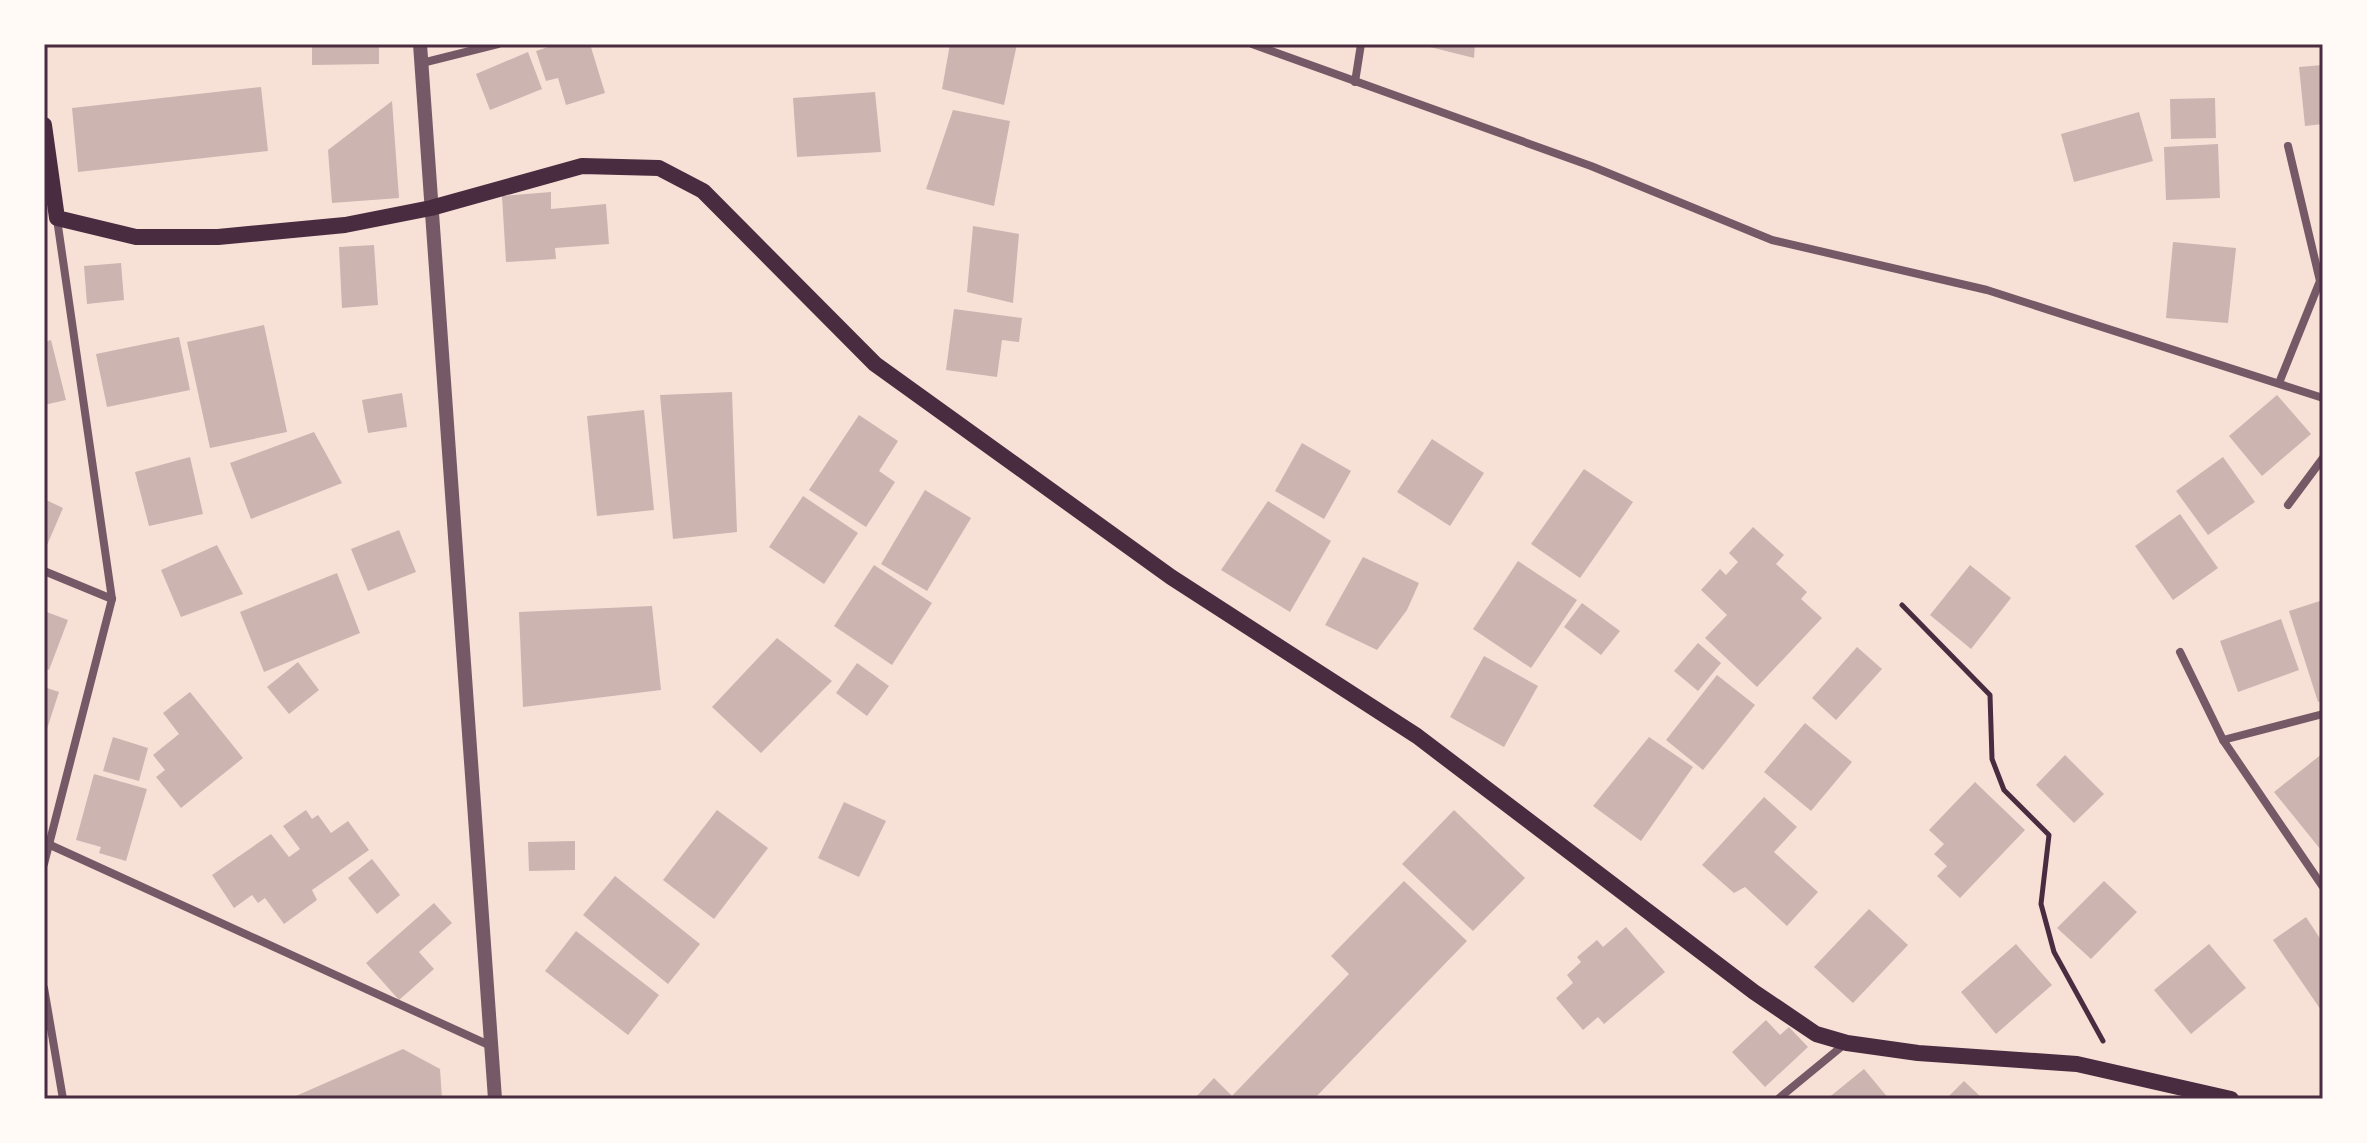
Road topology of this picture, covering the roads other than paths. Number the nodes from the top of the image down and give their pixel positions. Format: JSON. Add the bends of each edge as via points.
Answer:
{"nodes":[{"id":1,"x":420,"y":44,"type":"edge"},
{"id":2,"x":498,"y":44,"type":"edge"},
{"id":3,"x":1252,"y":44,"type":"edge"},
{"id":4,"x":1361,"y":44,"type":"edge"},
{"id":5,"x":422,"y":63,"type":"junction"},
{"id":6,"x":1355,"y":82,"type":"junction"},
{"id":7,"x":44,"y":125,"type":"edge"},
{"id":8,"x":2288,"y":146,"type":"dead end"},
{"id":9,"x":431,"y":208,"type":"junction"},
{"id":10,"x":57,"y":218,"type":"junction"},
{"id":11,"x":2279,"y":383,"type":"junction"},
{"id":12,"x":2323,"y":398,"type":"edge"},
{"id":13,"x":2323,"y":458,"type":"edge"},
{"id":14,"x":2288,"y":505,"type":"dead end"},
{"id":15,"x":44,"y":571,"type":"edge"},
{"id":16,"x":112,"y":599,"type":"junction"},
{"id":17,"x":2180,"y":652,"type":"dead end"},
{"id":18,"x":2323,"y":714,"type":"edge"},
{"id":19,"x":2223,"y":740,"type":"junction"},
{"id":20,"x":48,"y":844,"type":"junction"},
{"id":21,"x":44,"y":864,"type":"edge"},
{"id":22,"x":2323,"y":887,"type":"edge"},
{"id":23,"x":44,"y":988,"type":"edge"},
{"id":24,"x":1847,"y":1043,"type":"junction"},
{"id":25,"x":491,"y":1046,"type":"junction"},
{"id":26,"x":63,"y":1099,"type":"edge"},
{"id":27,"x":495,"y":1099,"type":"edge"},
{"id":28,"x":1778,"y":1099,"type":"edge"},
{"id":29,"x":2231,"y":1099,"type":"edge"}],
"edges":[{"from":1,"to":5,"type":"street"},
{"from":2,"to":5,"type":"street"},
{"from":3,"to":6,"type":"street"},
{"from":4,"to":6,"type":"street"},
{"from":5,"to":9,"type":"street"},
{"from":6,"to":11,"type":"street","via":[[1591,166],[1772,240],[1987,290]]},
{"from":7,"to":10,"type":"main road"},
{"from":8,"to":11,"type":"street","via":[[2320,281]]},
{"from":9,"to":10,"type":"main road","via":[[345,225],[218,237],[136,237]]},
{"from":9,"to":24,"type":"main road","via":[[582,166],[659,168],[703,191],[875,364],[1171,577],[1417,736],[1754,992],[1816,1034]]},
{"from":9,"to":25,"type":"street"},
{"from":10,"to":16,"type":"street"},
{"from":11,"to":12,"type":"street"},
{"from":13,"to":14,"type":"street"},
{"from":15,"to":16,"type":"street"},
{"from":16,"to":20,"type":"street"},
{"from":17,"to":19,"type":"street"},
{"from":18,"to":19,"type":"street"},
{"from":19,"to":22,"type":"street"},
{"from":20,"to":21,"type":"street"},
{"from":20,"to":25,"type":"street"},
{"from":23,"to":26,"type":"street"},
{"from":24,"to":28,"type":"street"},
{"from":24,"to":29,"type":"main road","via":[[2077,1064]]},
{"from":25,"to":27,"type":"street"}]}
